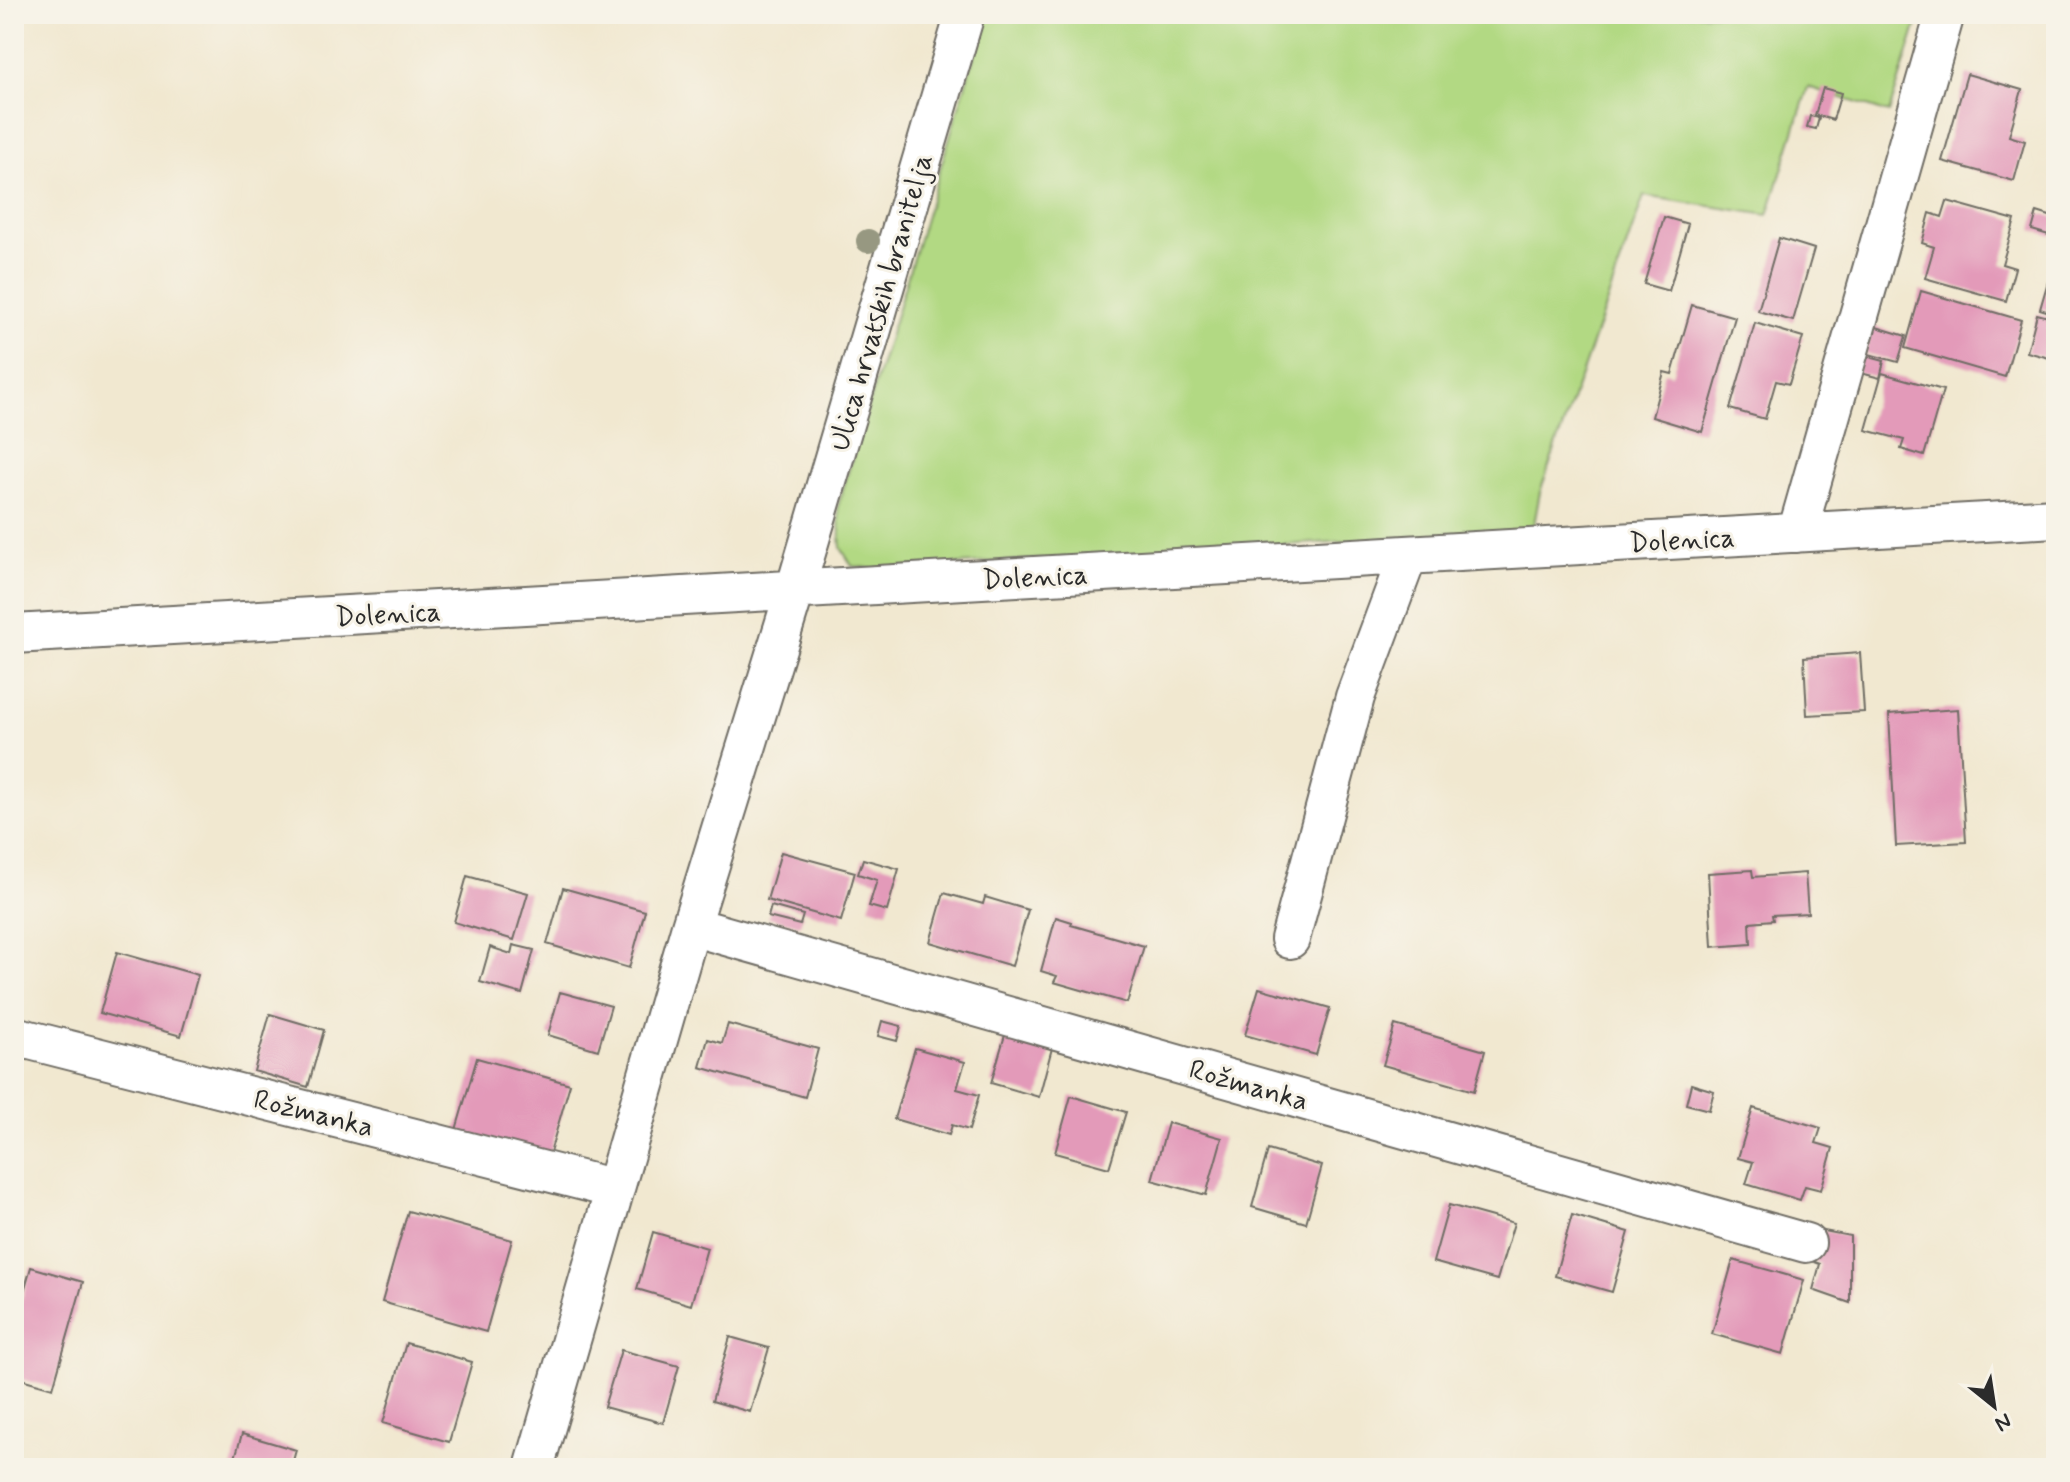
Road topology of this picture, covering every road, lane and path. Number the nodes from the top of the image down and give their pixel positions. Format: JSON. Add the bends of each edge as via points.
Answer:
{"nodes":[{"id":1,"x":965,"y":14,"type":"edge"},
{"id":2,"x":1945,"y":14,"type":"edge"},
{"id":3,"x":2056,"y":518,"type":"edge"},
{"id":4,"x":1797,"y":533,"type":"junction"},
{"id":5,"x":1408,"y":555,"type":"junction"},
{"id":6,"x":795,"y":590,"type":"junction"},
{"id":7,"x":14,"y":634,"type":"edge"},
{"id":8,"x":691,"y":926,"type":"junction"},
{"id":9,"x":1290,"y":939,"type":"dead end"},
{"id":10,"x":14,"y":1036,"type":"edge"},
{"id":11,"x":615,"y":1189,"type":"junction"},
{"id":12,"x":1806,"y":1243,"type":"dead end"},
{"id":13,"x":534,"y":1468,"type":"edge"}],
"edges":[{"from":1,"to":6,"type":"street","name":"Ulica hrvatskih branitelja"},
{"from":2,"to":4,"type":"street"},
{"from":3,"to":4,"type":"street","name":"Dolenica"},
{"from":4,"to":5,"type":"street","name":"Dolenica"},
{"from":5,"to":6,"type":"street","name":"Dolenica"},
{"from":5,"to":9,"type":"street","via":[[1355,697]]},
{"from":6,"to":7,"type":"street","name":"Dolenica"},
{"from":6,"to":8,"type":"street"},
{"from":8,"to":11,"type":"street"},
{"from":8,"to":12,"type":"street","name":"Rožmanka"},
{"from":10,"to":11,"type":"street","name":"Rožmanka"},
{"from":11,"to":13,"type":"street"}]}
